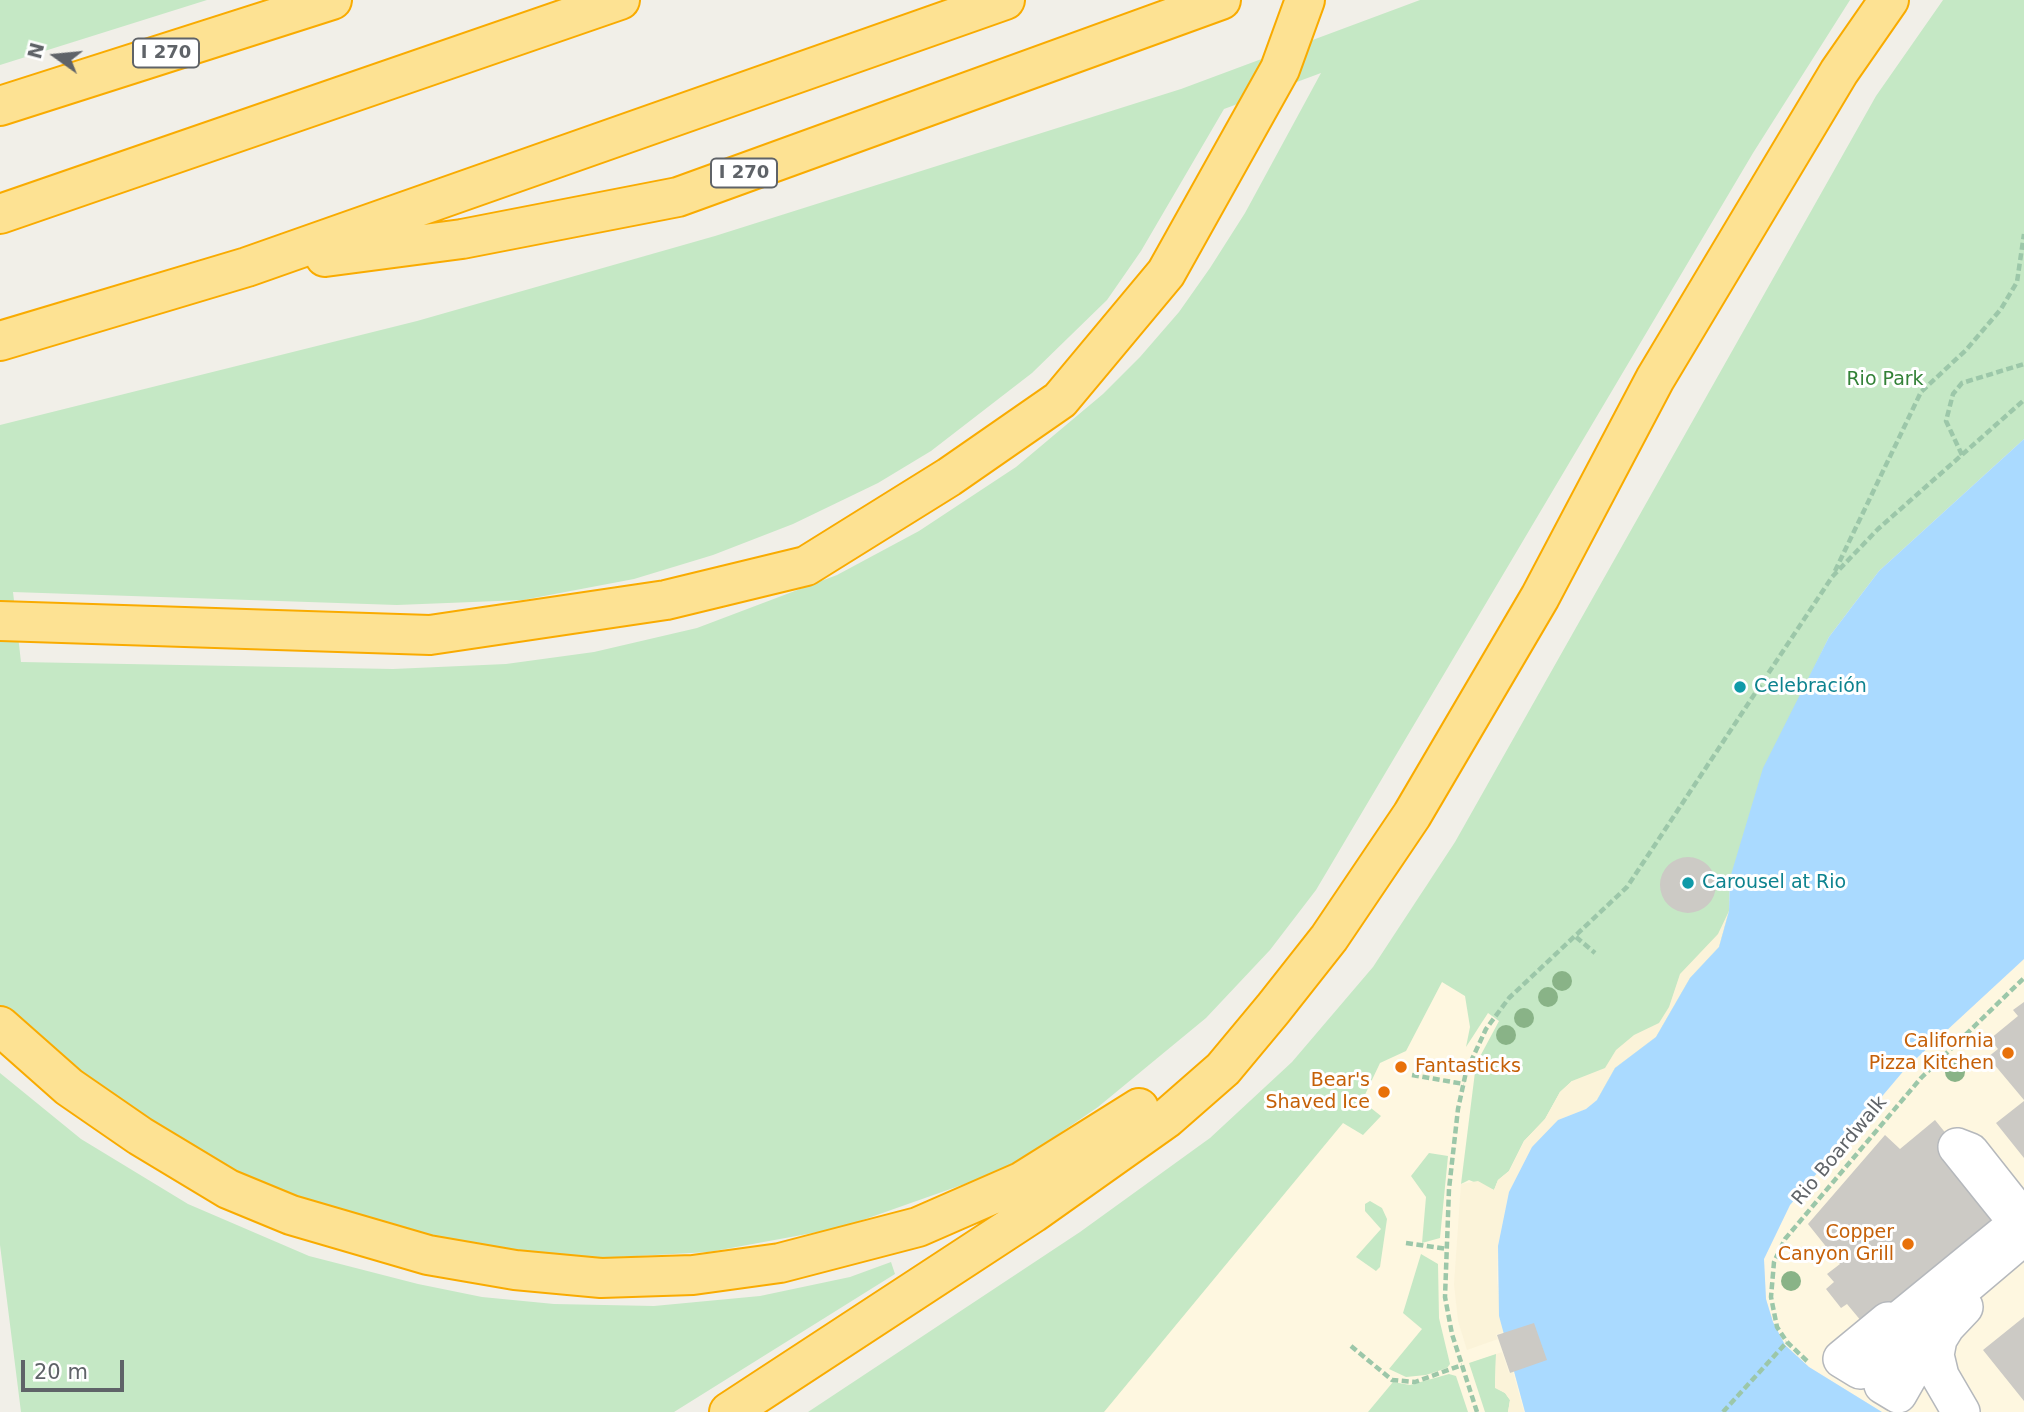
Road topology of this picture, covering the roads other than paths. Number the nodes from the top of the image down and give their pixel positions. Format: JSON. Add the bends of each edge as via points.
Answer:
{"nodes":[{"id":1,"x":620,"y":0,"type":"edge"},
{"id":2,"x":1005,"y":0,"type":"edge"},
{"id":3,"x":1221,"y":0,"type":"edge"},
{"id":4,"x":1305,"y":0,"type":"edge"},
{"id":5,"x":1889,"y":0,"type":"edge"},
{"id":6,"x":324,"y":2,"type":"edge"},
{"id":7,"x":0,"y":106,"type":"edge"},
{"id":8,"x":0,"y":214,"type":"edge"},
{"id":9,"x":247,"y":267,"type":"junction"},
{"id":10,"x":0,"y":341,"type":"edge"},
{"id":11,"x":15,"y":621,"type":"edge"},
{"id":12,"x":1273,"y":1009,"type":"junction"},
{"id":13,"x":0,"y":1026,"type":"edge"},
{"id":14,"x":1988,"y":1146,"type":"dead end"},
{"id":15,"x":2024,"y":1190,"type":"edge"},
{"id":16,"x":2024,"y":1258,"type":"edge"},
{"id":17,"x":1860,"y":1370,"type":"joint"},
{"id":18,"x":729,"y":1412,"type":"edge"},
{"id":19,"x":1961,"y":1412,"type":"edge"}],
"edges":[{"from":1,"to":8,"type":"highway"},
{"from":2,"to":9,"type":"highway","number":"I 270"},
{"from":3,"to":9,"type":"highway","number":"I 270","via":[[678,197],[462,239]]},
{"from":4,"to":11,"type":"highway","via":[[1280,69],[1166,273],[1060,400],[949,477],[806,566],[666,600],[430,635]]},
{"from":5,"to":12,"type":"highway","via":[[1832,83],[1655,379],[1540,597],[1412,815],[1329,938]]},
{"from":6,"to":7,"type":"highway","number":"I 270"},
{"from":9,"to":10,"type":"highway","number":"I 270"},
{"from":12,"to":13,"type":"highway","via":[[1079,1147],[1020,1182],[918,1227],[780,1263],[693,1275],[601,1278],[428,1255],[316,1223],[228,1189],[69,1087]]},
{"from":12,"to":18,"type":"highway","via":[[1223,1069],[1167,1118],[1033,1213]]},
{"from":14,"to":15,"type":"street"},
{"from":16,"to":19,"type":"street","via":[[1959,1311],[1938,1339],[1936,1365]]},
{"from":17,"to":17,"type":"street","via":[[1894,1342],[1883,1385],[1898,1394],[1910,1373],[1910,1348],[1919,1325],[2019,1239],[2022,1225],[2018,1213],[1967,1150],[1957,1147],[2018,1223],[1892,1326],[1888,1321],[1842,1359]]}]}
